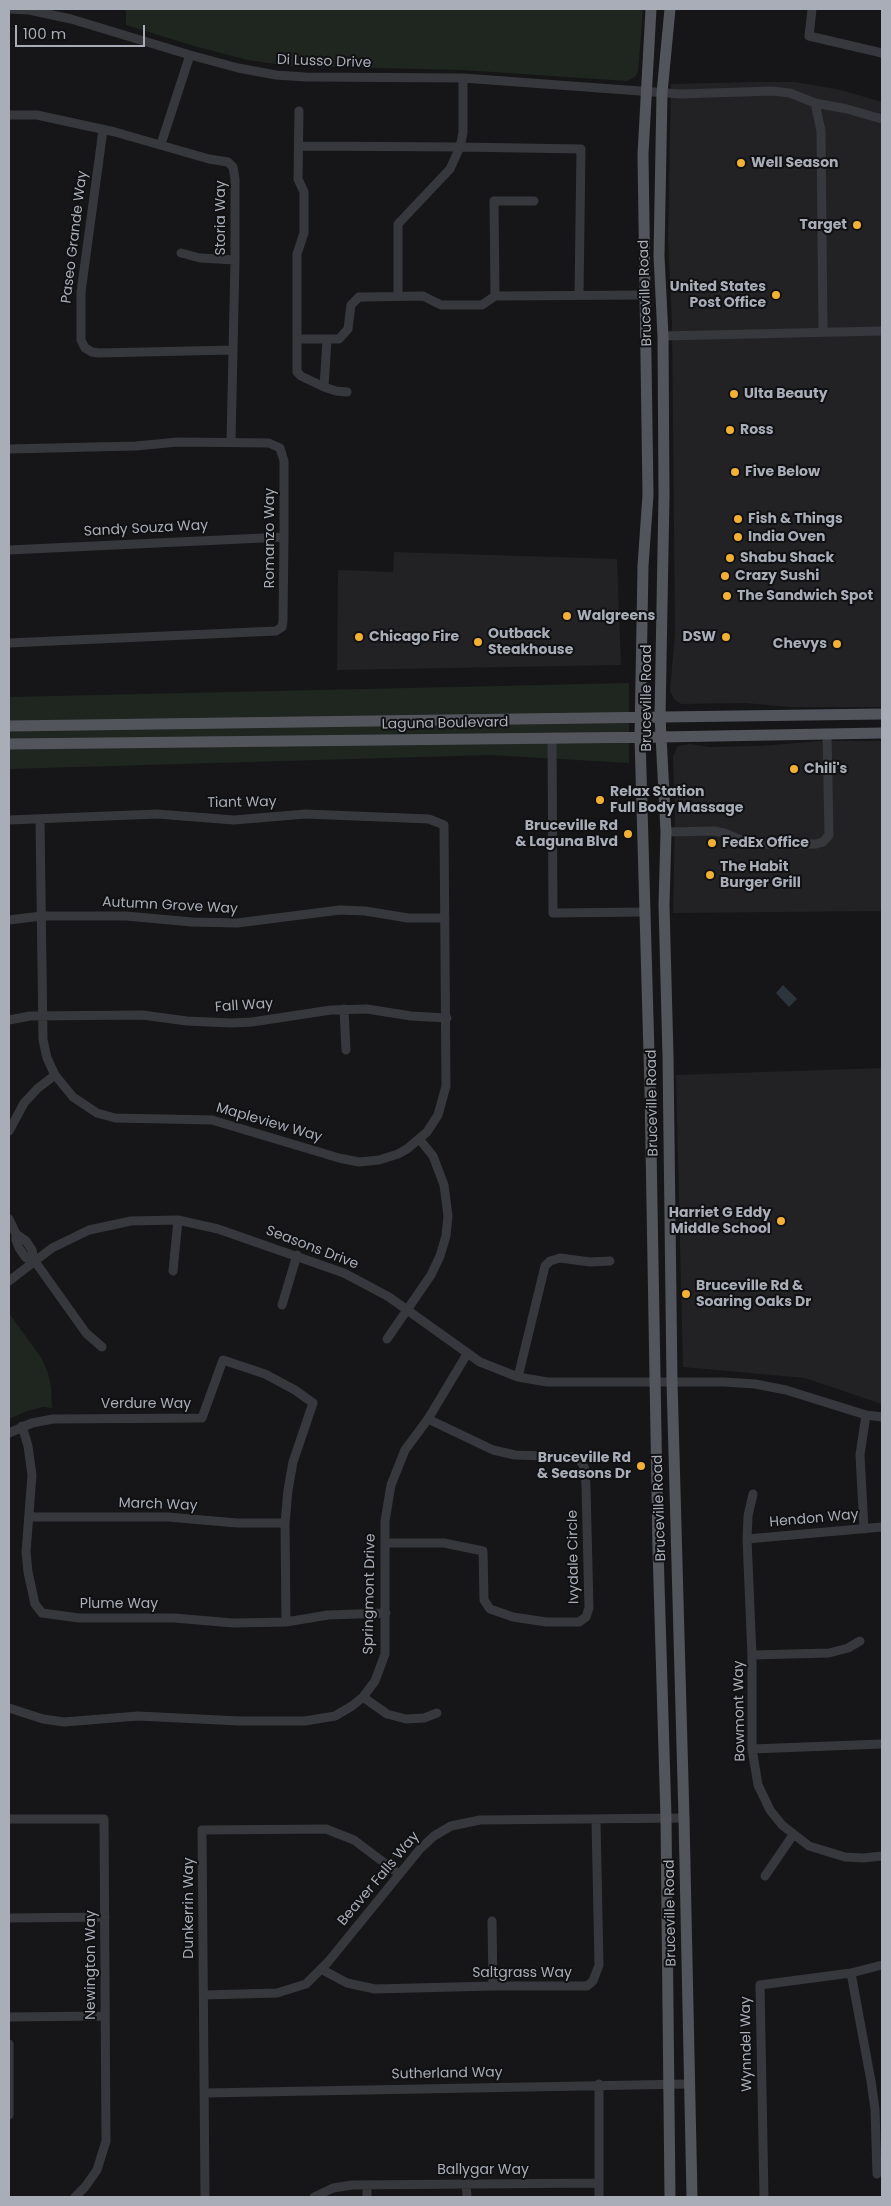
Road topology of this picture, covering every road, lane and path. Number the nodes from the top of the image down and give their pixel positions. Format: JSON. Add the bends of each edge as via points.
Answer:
{"nodes":[{"id":1,"x":9,"y":9,"type":"edge"},
{"id":2,"x":651,"y":9,"type":"edge"},
{"id":3,"x":670,"y":9,"type":"edge"},
{"id":4,"x":812,"y":9,"type":"edge"},
{"id":5,"x":28,"y":10,"type":"edge"},
{"id":6,"x":882,"y":53,"type":"edge"},
{"id":7,"x":190,"y":55,"type":"junction"},
{"id":8,"x":463,"y":78,"type":"junction"},
{"id":9,"x":646,"y":92,"type":"junction"},
{"id":10,"x":662,"y":93,"type":"junction"},
{"id":11,"x":815,"y":103,"type":"junction"},
{"id":12,"x":300,"y":111,"type":"dead end"},
{"id":13,"x":9,"y":115,"type":"edge"},
{"id":14,"x":882,"y":119,"type":"edge"},
{"id":15,"x":103,"y":130,"type":"junction"},
{"id":16,"x":161,"y":144,"type":"junction"},
{"id":17,"x":300,"y":146,"type":"junction"},
{"id":18,"x":460,"y":147,"type":"junction"},
{"id":19,"x":534,"y":201,"type":"dead end"},
{"id":20,"x":644,"y":231,"type":"junction"},
{"id":21,"x":181,"y":252,"type":"dead end"},
{"id":22,"x":235,"y":260,"type":"junction"},
{"id":23,"x":579,"y":295,"type":"junction"},
{"id":24,"x":646,"y":295,"type":"junction"},
{"id":25,"x":398,"y":296,"type":"junction"},
{"id":26,"x":495,"y":296,"type":"junction"},
{"id":27,"x":882,"y":331,"type":"edge"},
{"id":28,"x":823,"y":332,"type":"junction"},
{"id":29,"x":663,"y":336,"type":"junction"},
{"id":30,"x":297,"y":339,"type":"junction"},
{"id":31,"x":327,"y":340,"type":"junction"},
{"id":32,"x":233,"y":350,"type":"junction"},
{"id":33,"x":324,"y":387,"type":"junction"},
{"id":34,"x":347,"y":392,"type":"dead end"},
{"id":35,"x":231,"y":442,"type":"junction"},
{"id":36,"x":9,"y":449,"type":"edge"},
{"id":37,"x":284,"y":537,"type":"junction"},
{"id":38,"x":9,"y":550,"type":"edge"},
{"id":39,"x":9,"y":643,"type":"edge"},
{"id":40,"x":882,"y":714,"type":"edge"},
{"id":41,"x":640,"y":717,"type":"junction"},
{"id":42,"x":660,"y":717,"type":"junction"},
{"id":43,"x":9,"y":726,"type":"edge"},
{"id":44,"x":827,"y":733,"type":"junction"},
{"id":45,"x":882,"y":733,"type":"edge"},
{"id":46,"x":640,"y":737,"type":"junction"},
{"id":47,"x":661,"y":737,"type":"junction"},
{"id":48,"x":552,"y":738,"type":"junction"},
{"id":49,"x":9,"y":744,"type":"edge"},
{"id":50,"x":9,"y":820,"type":"edge"},
{"id":51,"x":40,"y":820,"type":"junction"},
{"id":52,"x":444,"y":825,"type":"joint"},
{"id":53,"x":666,"y":832,"type":"junction"},
{"id":54,"x":646,"y":912,"type":"junction"},
{"id":55,"x":41,"y":916,"type":"junction"},
{"id":56,"x":445,"y":918,"type":"junction"},
{"id":57,"x":9,"y":920,"type":"edge"},
{"id":58,"x":344,"y":1009,"type":"junction"},
{"id":59,"x":42,"y":1016,"type":"junction"},
{"id":60,"x":447,"y":1018,"type":"junction"},
{"id":61,"x":9,"y":1020,"type":"edge"},
{"id":62,"x":346,"y":1050,"type":"dead end"},
{"id":63,"x":55,"y":1075,"type":"junction"},
{"id":64,"x":9,"y":1131,"type":"edge"},
{"id":65,"x":420,"y":1140,"type":"junction"},
{"id":66,"x":9,"y":1219,"type":"edge"},
{"id":67,"x":178,"y":1220,"type":"junction"},
{"id":68,"x":297,"y":1255,"type":"junction"},
{"id":69,"x":34,"y":1260,"type":"junction"},
{"id":70,"x":610,"y":1261,"type":"dead end"},
{"id":71,"x":173,"y":1271,"type":"dead end"},
{"id":72,"x":9,"y":1281,"type":"edge"},
{"id":73,"x":282,"y":1305,"type":"dead end"},
{"id":74,"x":408,"y":1310,"type":"junction"},
{"id":75,"x":387,"y":1339,"type":"dead end"},
{"id":76,"x":102,"y":1347,"type":"dead end"},
{"id":77,"x":467,"y":1354,"type":"junction"},
{"id":78,"x":518,"y":1377,"type":"junction"},
{"id":79,"x":655,"y":1382,"type":"junction"},
{"id":80,"x":672,"y":1382,"type":"junction"},
{"id":81,"x":866,"y":1415,"type":"junction"},
{"id":82,"x":882,"y":1417,"type":"edge"},
{"id":83,"x":428,"y":1419,"type":"junction"},
{"id":84,"x":22,"y":1426,"type":"junction"},
{"id":85,"x":9,"y":1433,"type":"edge"},
{"id":86,"x":752,"y":1494,"type":"dead end"},
{"id":87,"x":29,"y":1517,"type":"junction"},
{"id":88,"x":285,"y":1523,"type":"junction"},
{"id":89,"x":882,"y":1527,"type":"edge"},
{"id":90,"x":864,"y":1529,"type":"junction"},
{"id":91,"x":747,"y":1539,"type":"junction"},
{"id":92,"x":385,"y":1543,"type":"junction"},
{"id":93,"x":386,"y":1613,"type":"junction"},
{"id":94,"x":286,"y":1622,"type":"junction"},
{"id":95,"x":860,"y":1641,"type":"dead end"},
{"id":96,"x":752,"y":1655,"type":"junction"},
{"id":97,"x":363,"y":1697,"type":"junction"},
{"id":98,"x":9,"y":1708,"type":"edge"},
{"id":99,"x":437,"y":1713,"type":"dead end"},
{"id":100,"x":882,"y":1744,"type":"edge"},
{"id":101,"x":752,"y":1749,"type":"junction"},
{"id":102,"x":666,"y":1818,"type":"junction"},
{"id":103,"x":684,"y":1818,"type":"junction"},
{"id":104,"x":9,"y":1819,"type":"edge"},
{"id":105,"x":596,"y":1820,"type":"junction"},
{"id":106,"x":793,"y":1835,"type":"junction"},
{"id":107,"x":882,"y":1856,"type":"edge"},
{"id":108,"x":400,"y":1874,"type":"junction"},
{"id":109,"x":765,"y":1876,"type":"dead end"},
{"id":110,"x":105,"y":1917,"type":"junction"},
{"id":111,"x":9,"y":1918,"type":"edge"},
{"id":112,"x":492,"y":1921,"type":"dead end"},
{"id":113,"x":882,"y":1966,"type":"edge"},
{"id":114,"x":321,"y":1969,"type":"junction"},
{"id":115,"x":851,"y":1973,"type":"junction"},
{"id":116,"x":493,"y":1986,"type":"junction"},
{"id":117,"x":204,"y":1995,"type":"junction"},
{"id":118,"x":105,"y":2016,"type":"junction"},
{"id":119,"x":9,"y":2017,"type":"edge"},
{"id":120,"x":9,"y":2044,"type":"edge"},
{"id":121,"x":599,"y":2084,"type":"junction"},
{"id":122,"x":667,"y":2084,"type":"junction"},
{"id":123,"x":689,"y":2084,"type":"junction"},
{"id":124,"x":204,"y":2093,"type":"junction"},
{"id":125,"x":9,"y":2116,"type":"edge"},
{"id":126,"x":876,"y":2174,"type":"dead end"},
{"id":127,"x":599,"y":2183,"type":"junction"},
{"id":128,"x":466,"y":2184,"type":"junction"},
{"id":129,"x":367,"y":2185,"type":"junction"},
{"id":130,"x":74,"y":2197,"type":"edge"},
{"id":131,"x":205,"y":2197,"type":"edge"},
{"id":132,"x":314,"y":2197,"type":"edge"},
{"id":133,"x":367,"y":2197,"type":"edge"},
{"id":134,"x":467,"y":2197,"type":"edge"},
{"id":135,"x":599,"y":2197,"type":"edge"},
{"id":136,"x":670,"y":2197,"type":"edge"},
{"id":137,"x":692,"y":2197,"type":"edge"},
{"id":138,"x":764,"y":2197,"type":"edge"}],
"edges":[{"from":1,"to":5,"type":"street","name":"Di Lusso Drive"},
{"from":2,"to":9,"type":"main road","name":"Bruceville Road"},
{"from":3,"to":10,"type":"main road","name":"Bruceville Road"},
{"from":4,"to":6,"type":"street","via":[[809,36]]},
{"from":5,"to":7,"type":"street","name":"Di Lusso Drive","via":[[71,18]]},
{"from":7,"to":8,"type":"street","name":"Di Lusso Drive","via":[[254,71],[296,76]]},
{"from":7,"to":16,"type":"street"},
{"from":8,"to":9,"type":"street","name":"Di Lusso Drive"},
{"from":8,"to":18,"type":"street"},
{"from":9,"to":10,"type":"street","name":"Di Lusso Drive"},
{"from":9,"to":20,"type":"main road","name":"Bruceville Road"},
{"from":10,"to":11,"type":"street","name":"Di Lusso Drive","via":[[772,91],[790,93]]},
{"from":10,"to":29,"type":"main road","name":"Bruceville Road","via":[[659,256]]},
{"from":11,"to":14,"type":"street","name":"Di Lusso Drive"},
{"from":11,"to":28,"type":"street","via":[[821,131]]},
{"from":12,"to":17,"type":"street"},
{"from":13,"to":15,"type":"street","name":"Storia Way","via":[[38,115]]},
{"from":15,"to":16,"type":"street","name":"Storia Way"},
{"from":15,"to":32,"type":"street","name":"Paseo Grande Way","via":[[81,292],[81,340],[85,348],[99,353]]},
{"from":16,"to":22,"type":"street","name":"Storia Way","via":[[228,162],[233,167]]},
{"from":17,"to":18,"type":"street"},
{"from":17,"to":30,"type":"street","via":[[298,179],[304,192],[304,233],[297,254]]},
{"from":18,"to":23,"type":"street","via":[[581,148]]},
{"from":18,"to":25,"type":"street","via":[[450,168],[398,224]]},
{"from":19,"to":26,"type":"street","via":[[494,201]]},
{"from":20,"to":24,"type":"main road","name":"Bruceville Road"},
{"from":20,"to":29,"type":"main road","via":[[650,249],[653,323]]},
{"from":21,"to":22,"type":"street","via":[[200,258]]},
{"from":22,"to":32,"type":"street","name":"Storia Way"},
{"from":23,"to":24,"type":"street"},
{"from":23,"to":26,"type":"street"},
{"from":24,"to":41,"type":"main road","name":"Bruceville Road","via":[[648,495]]},
{"from":25,"to":26,"type":"street","via":[[423,296],[441,305],[460,306],[482,305]]},
{"from":25,"to":31,"type":"street","via":[[359,297],[349,310],[346,333],[339,339]]},
{"from":27,"to":28,"type":"street"},
{"from":28,"to":29,"type":"street"},
{"from":29,"to":42,"type":"main road","name":"Bruceville Road","via":[[664,562]]},
{"from":30,"to":31,"type":"street"},
{"from":30,"to":33,"type":"street","via":[[297,372]]},
{"from":31,"to":33,"type":"street"},
{"from":32,"to":35,"type":"street","name":"Storia Way"},
{"from":33,"to":34,"type":"street"},
{"from":35,"to":36,"type":"street","name":"Romanzo Way"},
{"from":35,"to":37,"type":"street","name":"Romanzo Way","via":[[269,442],[280,448],[284,461]]},
{"from":37,"to":38,"type":"street","name":"Sandy Souza Way"},
{"from":37,"to":39,"type":"street","name":"Romanzo Way","via":[[284,621],[282,628],[276,631]]},
{"from":40,"to":42,"type":"main road","name":"Laguna Boulevard"},
{"from":41,"to":42,"type":"main road","name":"Laguna Boulevard"},
{"from":41,"to":43,"type":"main road","name":"Laguna Boulevard"},
{"from":41,"to":46,"type":"main road","name":"Bruceville Road"},
{"from":42,"to":47,"type":"main road","name":"Bruceville Road"},
{"from":44,"to":45,"type":"main road","name":"Laguna Boulevard"},
{"from":44,"to":47,"type":"main road","name":"Laguna Boulevard"},
{"from":44,"to":53,"type":"street","via":[[829,835],[823,842],[750,844],[714,831]]},
{"from":46,"to":47,"type":"main road","name":"Laguna Boulevard"},
{"from":46,"to":48,"type":"main road","name":"Laguna Boulevard"},
{"from":46,"to":54,"type":"main road","name":"Bruceville Road"},
{"from":47,"to":53,"type":"main road","name":"Bruceville Road"},
{"from":48,"to":49,"type":"main road","name":"Laguna Boulevard"},
{"from":48,"to":54,"type":"street","via":[[553,913]]},
{"from":50,"to":51,"type":"street","name":"Tiant Way"},
{"from":51,"to":52,"type":"street","name":"Tiant Way","via":[[157,814],[234,820],[306,814],[429,818]]},
{"from":51,"to":55,"type":"street","name":"Mapleview Way"},
{"from":52,"to":56,"type":"street","name":"Mapleview Way"},
{"from":53,"to":80,"type":"main road","name":"Bruceville Road","via":[[664,905]]},
{"from":54,"to":79,"type":"main road","name":"Bruceville Road"},
{"from":55,"to":56,"type":"street","name":"Autumn Grove Way","via":[[126,916],[237,923],[340,910],[408,918]]},
{"from":55,"to":57,"type":"street","name":"Autumn Grove Way"},
{"from":55,"to":59,"type":"street","name":"Mapleview Way"},
{"from":56,"to":60,"type":"street","name":"Mapleview Way"},
{"from":58,"to":59,"type":"street","name":"Fall Way","via":[[230,1023],[142,1015]]},
{"from":58,"to":60,"type":"street","name":"Fall Way"},
{"from":58,"to":62,"type":"street"},
{"from":59,"to":61,"type":"street","name":"Fall Way"},
{"from":59,"to":63,"type":"street","name":"Mapleview Way","via":[[45,1049]]},
{"from":60,"to":65,"type":"street","name":"Mapleview Way","via":[[445,1096],[438,1115]]},
{"from":63,"to":64,"type":"street","via":[[24,1103]]},
{"from":63,"to":65,"type":"street","name":"Mapleview Way","via":[[73,1097],[106,1116],[135,1120],[212,1120],[349,1160],[369,1162],[389,1158]]},
{"from":65,"to":74,"type":"street","via":[[433,1156],[441,1175],[448,1206],[447,1226],[436,1266]]},
{"from":66,"to":69,"type":"street","via":[[19,1248],[26,1258]]},
{"from":67,"to":68,"type":"street","name":"Seasons Drive","via":[[218,1229]]},
{"from":67,"to":69,"type":"street","name":"Seasons Drive","via":[[109,1225],[70,1238]]},
{"from":67,"to":71,"type":"street"},
{"from":68,"to":73,"type":"street"},
{"from":68,"to":74,"type":"street","name":"Seasons Drive","via":[[344,1273]]},
{"from":69,"to":72,"type":"street","name":"Seasons Drive"},
{"from":69,"to":76,"type":"street","via":[[86,1333]]},
{"from":70,"to":78,"type":"street","via":[[560,1258],[550,1260],[545,1266]]},
{"from":74,"to":75,"type":"street"},
{"from":74,"to":77,"type":"street","name":"Seasons Drive"},
{"from":77,"to":78,"type":"street","name":"Seasons Drive"},
{"from":77,"to":83,"type":"street","name":"Springmont Drive"},
{"from":78,"to":79,"type":"street","name":"Seasons Drive","via":[[547,1382]]},
{"from":79,"to":80,"type":"street","name":"Seasons Drive"},
{"from":79,"to":102,"type":"main road","name":"Bruceville Road"},
{"from":80,"to":81,"type":"street","name":"Seasons Drive","via":[[724,1382],[775,1387]]},
{"from":80,"to":103,"type":"main road","name":"Bruceville Road"},
{"from":81,"to":82,"type":"street","name":"Seasons Drive"},
{"from":81,"to":90,"type":"street","via":[[860,1454]]},
{"from":83,"to":92,"type":"street","name":"Springmont Drive","via":[[405,1450],[397,1468],[387,1503]]},
{"from":83,"to":92,"type":"street","name":"Ivydale Circle","via":[[493,1450],[576,1457],[582,1463],[586,1487],[590,1608],[579,1622],[513,1617],[490,1609],[484,1600],[483,1551],[444,1543]]},
{"from":84,"to":85,"type":"street","name":"Verdure Way"},
{"from":84,"to":87,"type":"street","name":"Plume Way","via":[[31,1465]]},
{"from":84,"to":88,"type":"street","name":"Verdure Way","via":[[63,1418],[202,1418],[223,1360],[244,1366],[275,1378],[313,1403],[293,1462]]},
{"from":86,"to":91,"type":"street","name":"Bowmont Way"},
{"from":87,"to":88,"type":"street","name":"March Way","via":[[168,1517]]},
{"from":87,"to":94,"type":"street","name":"Plume Way","via":[[28,1572],[35,1604],[42,1613],[91,1619],[143,1617]]},
{"from":88,"to":94,"type":"street","name":"Verdure Way"},
{"from":89,"to":90,"type":"street","name":"Hendon Way"},
{"from":90,"to":91,"type":"street","name":"Hendon Way"},
{"from":91,"to":96,"type":"street","name":"Bowmont Way"},
{"from":92,"to":93,"type":"street","name":"Springmont Drive"},
{"from":93,"to":94,"type":"street","name":"Plume Way","via":[[328,1615]]},
{"from":93,"to":97,"type":"street","name":"Springmont Drive","via":[[383,1663]]},
{"from":95,"to":96,"type":"street","via":[[829,1653]]},
{"from":96,"to":101,"type":"street","name":"Bowmont Way"},
{"from":97,"to":98,"type":"street","name":"Springmont Drive","via":[[334,1716],[306,1721],[138,1716],[64,1722],[43,1720]]},
{"from":97,"to":99,"type":"street","via":[[387,1714],[406,1719]]},
{"from":100,"to":101,"type":"street"},
{"from":101,"to":106,"type":"street","name":"Bowmont Way","via":[[756,1776],[765,1802]]},
{"from":102,"to":103,"type":"street","name":"Beaver Falls Way"},
{"from":102,"to":105,"type":"street","name":"Beaver Falls Way"},
{"from":102,"to":122,"type":"main road","name":"Bruceville Road"},
{"from":103,"to":123,"type":"main road","name":"Bruceville Road"},
{"from":104,"to":110,"type":"street","name":"Newington Way","via":[[104,1819]]},
{"from":105,"to":108,"type":"street","name":"Beaver Falls Way","via":[[480,1820],[461,1823],[434,1836]]},
{"from":105,"to":116,"type":"street","name":"Saltgrass Way","via":[[598,1965],[593,1981],[580,1987]]},
{"from":106,"to":107,"type":"street","name":"Bowmont Way","via":[[836,1856]]},
{"from":106,"to":109,"type":"street"},
{"from":108,"to":114,"type":"street","name":"Beaver Falls Way"},
{"from":108,"to":117,"type":"street","name":"Dunkerrin Way","via":[[354,1840],[326,1829],[202,1830]]},
{"from":110,"to":111,"type":"street"},
{"from":110,"to":118,"type":"street","name":"Newington Way"},
{"from":112,"to":116,"type":"street"},
{"from":113,"to":115,"type":"street","name":"Wynndel Way"},
{"from":114,"to":116,"type":"street","name":"Saltgrass Way","via":[[338,1980],[365,1988]]},
{"from":114,"to":117,"type":"street","name":"Beaver Falls Way","via":[[306,1984],[287,1991]]},
{"from":115,"to":126,"type":"street","via":[[872,2081]]},
{"from":115,"to":138,"type":"street","name":"Wynndel Way","via":[[760,1985]]},
{"from":117,"to":124,"type":"street","name":"Dunkerrin Way"},
{"from":118,"to":119,"type":"street"},
{"from":118,"to":130,"type":"street","name":"Newington Way","via":[[106,2141],[97,2170]]},
{"from":120,"to":125,"type":"street"},
{"from":121,"to":122,"type":"street","name":"Sutherland Way"},
{"from":121,"to":124,"type":"street","name":"Sutherland Way"},
{"from":121,"to":127,"type":"street"},
{"from":122,"to":123,"type":"street","name":"Sutherland Way"},
{"from":122,"to":136,"type":"main road","name":"Bruceville Road"},
{"from":123,"to":137,"type":"main road","name":"Bruceville Road"},
{"from":124,"to":131,"type":"street","name":"Dunkerrin Way"},
{"from":127,"to":128,"type":"street","name":"Ballygar Way"},
{"from":127,"to":135,"type":"street"},
{"from":128,"to":129,"type":"street","name":"Ballygar Way"},
{"from":128,"to":134,"type":"street"},
{"from":129,"to":132,"type":"street","name":"Ballygar Way","via":[[333,2188]]},
{"from":129,"to":133,"type":"street"}]}
